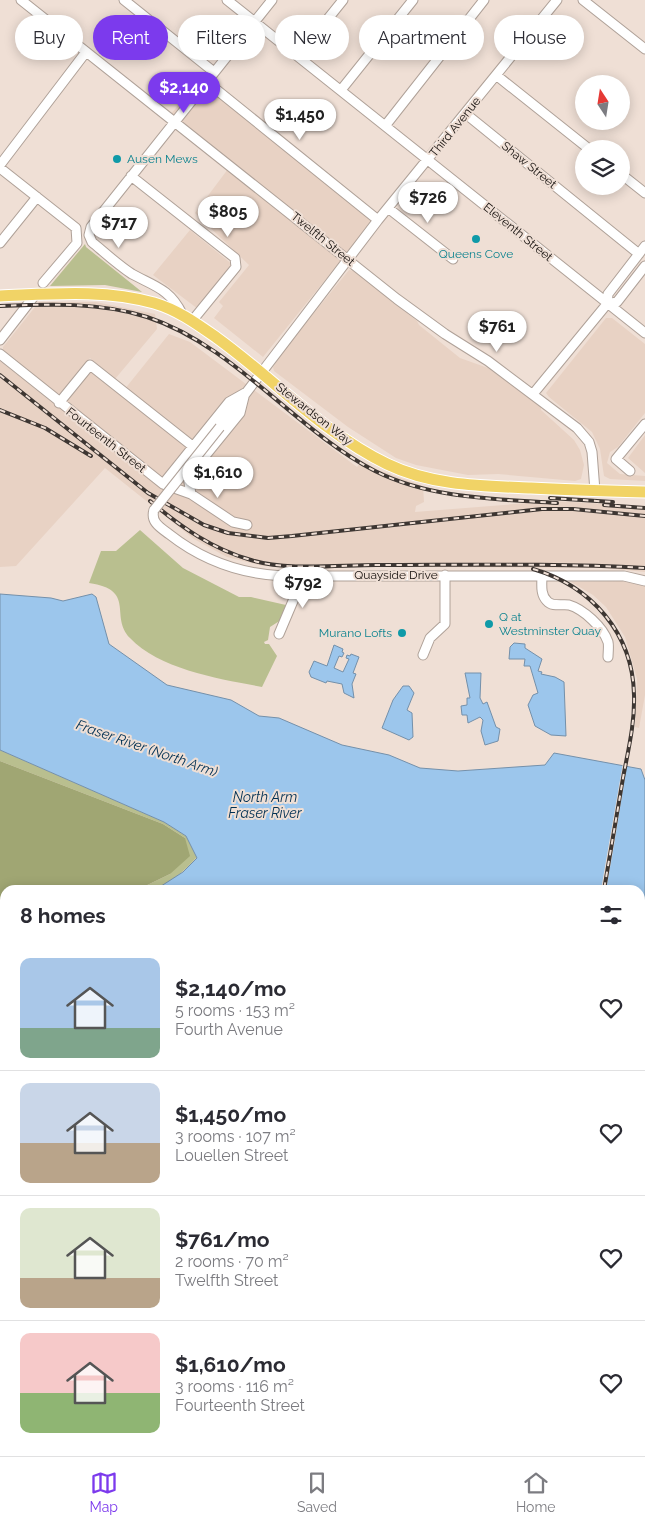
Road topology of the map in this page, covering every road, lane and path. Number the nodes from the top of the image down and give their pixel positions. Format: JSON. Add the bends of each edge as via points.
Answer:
{"nodes":[{"id":1,"x":21,"y":0,"type":"edge"},
{"id":2,"x":124,"y":0,"type":"edge"},
{"id":3,"x":227,"y":0,"type":"edge"},
{"id":4,"x":272,"y":0,"type":"edge"},
{"id":5,"x":343,"y":0,"type":"edge"},
{"id":6,"x":413,"y":0,"type":"edge"},
{"id":7,"x":484,"y":0,"type":"edge"},
{"id":8,"x":557,"y":0,"type":"edge"},
{"id":9,"x":583,"y":0,"type":"edge"},
{"id":10,"x":246,"y":15,"type":"edge"},
{"id":11,"x":260,"y":15,"type":"edge"},
{"id":12,"x":331,"y":15,"type":"edge"},
{"id":13,"x":265,"y":30,"type":"edge"},
{"id":14,"x":275,"y":38,"type":"edge"},
{"id":15,"x":645,"y":49,"type":"edge"},
{"id":16,"x":86,"y":52,"type":"junction"},
{"id":17,"x":224,"y":60,"type":"edge"},
{"id":18,"x":303,"y":60,"type":"edge"},
{"id":19,"x":214,"y":72,"type":"junction"},
{"id":20,"x":496,"y":75,"type":"junction"},
{"id":21,"x":207,"y":82,"type":"junction"},
{"id":22,"x":341,"y":90,"type":"junction"},
{"id":23,"x":466,"y":114,"type":"junction"},
{"id":24,"x":175,"y":122,"type":"junction"},
{"id":25,"x":385,"y":126,"type":"junction"},
{"id":26,"x":578,"y":140,"type":"edge"},
{"id":27,"x":428,"y":160,"type":"junction"},
{"id":28,"x":0,"y":166,"type":"edge"},
{"id":29,"x":131,"y":176,"type":"junction"},
{"id":30,"x":630,"y":181,"type":"edge"},
{"id":31,"x":645,"y":193,"type":"edge"},
{"id":32,"x":37,"y":197,"type":"junction"},
{"id":33,"x":388,"y":208,"type":"junction"},
{"id":34,"x":378,"y":220,"type":"junction"},
{"id":35,"x":0,"y":243,"type":"edge"},
{"id":36,"x":642,"y":250,"type":"edge"},
{"id":37,"x":349,"y":259,"type":"junction"},
{"id":38,"x":453,"y":259,"type":"dead end"},
{"id":39,"x":645,"y":266,"type":"edge"},
{"id":40,"x":43,"y":283,"type":"dead end"},
{"id":41,"x":35,"y":295,"type":"junction"},
{"id":42,"x":0,"y":296,"type":"edge"},
{"id":43,"x":607,"y":304,"type":"junction"},
{"id":44,"x":182,"y":314,"type":"junction"},
{"id":45,"x":192,"y":321,"type":"junction"},
{"id":46,"x":645,"y":333,"type":"edge"},
{"id":47,"x":0,"y":340,"type":"edge"},
{"id":48,"x":0,"y":354,"type":"edge"},
{"id":49,"x":261,"y":371,"type":"junction"},
{"id":50,"x":245,"y":393,"type":"junction"},
{"id":51,"x":533,"y":394,"type":"junction"},
{"id":52,"x":59,"y":403,"type":"junction"},
{"id":53,"x":645,"y":424,"type":"edge"},
{"id":54,"x":194,"y":447,"type":"junction"},
{"id":55,"x":205,"y":456,"type":"junction"},
{"id":56,"x":630,"y":471,"type":"dead end"},
{"id":57,"x":163,"y":484,"type":"junction"},
{"id":58,"x":594,"y":491,"type":"junction"},
{"id":59,"x":645,"y":492,"type":"edge"},
{"id":60,"x":191,"y":494,"type":"junction"},
{"id":61,"x":247,"y":525,"type":"dead end"},
{"id":62,"x":445,"y":575,"type":"junction"},
{"id":63,"x":542,"y":575,"type":"junction"},
{"id":64,"x":304,"y":576,"type":"junction"},
{"id":65,"x":645,"y":581,"type":"edge"},
{"id":66,"x":279,"y":634,"type":"dead end"},
{"id":67,"x":423,"y":655,"type":"dead end"},
{"id":68,"x":608,"y":657,"type":"dead end"}],
"edges":[{"from":1,"to":16,"type":"street","name":"Twelfth Street"},
{"from":2,"to":19,"type":"street"},
{"from":3,"to":10,"type":"street","name":"Eleventh Street"},
{"from":4,"to":11,"type":"street"},
{"from":5,"to":12,"type":"street"},
{"from":6,"to":22,"type":"street"},
{"from":7,"to":25,"type":"street"},
{"from":8,"to":20,"type":"street","name":"Third Avenue"},
{"from":9,"to":15,"type":"street"},
{"from":13,"to":14,"type":"street","name":"Eleventh Street"},
{"from":16,"to":24,"type":"street","name":"Twelfth Street"},
{"from":16,"to":28,"type":"street"},
{"from":17,"to":19,"type":"street"},
{"from":18,"to":22,"type":"street","name":"Eleventh Street"},
{"from":19,"to":21,"type":"street"},
{"from":20,"to":23,"type":"street","name":"Third Avenue"},
{"from":20,"to":26,"type":"street"},
{"from":21,"to":24,"type":"street"},
{"from":21,"to":34,"type":"street"},
{"from":22,"to":25,"type":"street","name":"Eleventh Street"},
{"from":23,"to":27,"type":"street","name":"Third Avenue"},
{"from":23,"to":36,"type":"street","name":"Shaw Street"},
{"from":24,"to":29,"type":"street"},
{"from":24,"to":37,"type":"street","name":"Twelfth Street"},
{"from":25,"to":27,"type":"street","name":"Eleventh Street"},
{"from":27,"to":33,"type":"street","name":"Third Avenue"},
{"from":27,"to":43,"type":"street","name":"Eleventh Street"},
{"from":28,"to":32,"type":"street"},
{"from":29,"to":44,"type":"street","via":[[90,231],[92,242],[133,274],[175,300]]},
{"from":29,"to":45,"type":"street","via":[[234,258],[236,267]]},
{"from":30,"to":31,"type":"street"},
{"from":32,"to":35,"type":"street"},
{"from":32,"to":40,"type":"street","via":[[76,228],[76,243]]},
{"from":33,"to":34,"type":"street","name":"Third Avenue"},
{"from":33,"to":38,"type":"street"},
{"from":34,"to":37,"type":"street","name":"Third Avenue"},
{"from":36,"to":43,"type":"street","via":[[608,294]]},
{"from":37,"to":49,"type":"street","name":"Third Avenue"},
{"from":37,"to":51,"type":"street","name":"Twelfth Street","via":[[397,299]]},
{"from":39,"to":43,"type":"street","via":[[617,302]]},
{"from":41,"to":42,"type":"main road","name":"Stewardson Way"},
{"from":41,"to":44,"type":"main road","name":"Stewardson Way","via":[[102,293],[155,303]]},
{"from":41,"to":47,"type":"street"},
{"from":43,"to":46,"type":"street","name":"Eleventh Street"},
{"from":43,"to":51,"type":"street"},
{"from":44,"to":45,"type":"main road","name":"Stewardson Way"},
{"from":45,"to":49,"type":"main road","name":"Stewardson Way"},
{"from":48,"to":52,"type":"street","name":"Fourteenth Street"},
{"from":49,"to":50,"type":"street","name":"Third Avenue"},
{"from":49,"to":58,"type":"main road","name":"Stewardson Way","via":[[325,425],[358,448],[417,475],[479,486]]},
{"from":50,"to":54,"type":"street","via":[[230,401]]},
{"from":50,"to":55,"type":"street","via":[[243,410]]},
{"from":50,"to":64,"type":"street","name":"Quayside Drive","bridge":true,"via":[[153,515],[156,524],[178,541],[223,565],[255,574]]},
{"from":51,"to":58,"type":"street","name":"Twelfth Street","via":[[577,428],[589,442],[594,458]]},
{"from":52,"to":54,"type":"street","via":[[90,365]]},
{"from":52,"to":57,"type":"street","name":"Fourteenth Street"},
{"from":53,"to":56,"type":"street","via":[[616,459]]},
{"from":54,"to":55,"type":"street"},
{"from":54,"to":57,"type":"street"},
{"from":55,"to":60,"type":"street","via":[[188,478]]},
{"from":57,"to":60,"type":"street","name":"Fourteenth Street"},
{"from":58,"to":59,"type":"main road","name":"Stewardson Way"},
{"from":60,"to":61,"type":"street","name":"Fourteenth Street","via":[[233,522]]},
{"from":62,"to":63,"type":"street","name":"Quayside Drive"},
{"from":62,"to":64,"type":"street","name":"Quayside Drive"},
{"from":62,"to":67,"type":"street","via":[[445,624],[430,638]]},
{"from":63,"to":65,"type":"street","name":"Quayside Drive","via":[[624,576]]},
{"from":63,"to":68,"type":"street","via":[[546,601],[576,607],[584,613],[608,642]]},
{"from":64,"to":66,"type":"street"}]}
